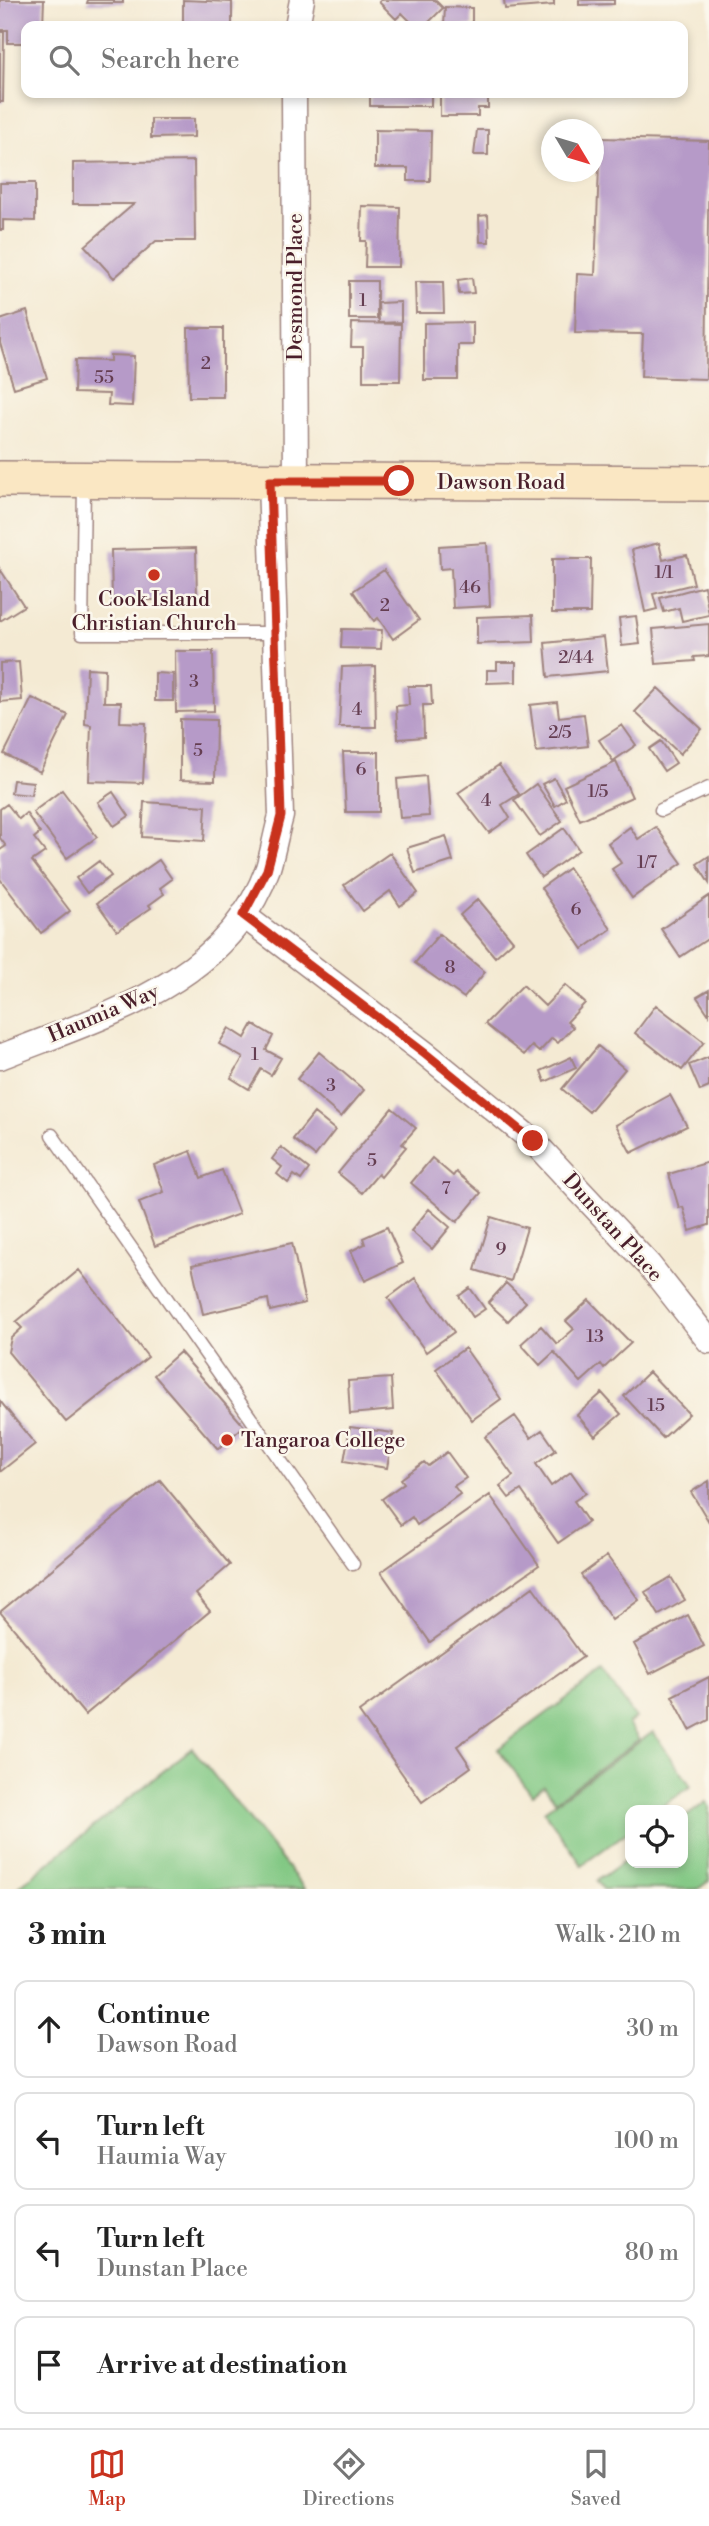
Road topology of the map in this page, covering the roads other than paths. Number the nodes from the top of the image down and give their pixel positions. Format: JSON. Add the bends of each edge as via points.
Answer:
{"nodes":[{"id":1,"x":302,"y":0,"type":"edge"},
{"id":2,"x":298,"y":21,"type":"edge"},
{"id":3,"x":293,"y":98,"type":"edge"},
{"id":4,"x":0,"y":479,"type":"edge"},
{"id":5,"x":84,"y":480,"type":"junction"},
{"id":6,"x":283,"y":481,"type":"junction"},
{"id":7,"x":709,"y":483,"type":"edge"},
{"id":8,"x":273,"y":632,"type":"junction"},
{"id":9,"x":709,"y":788,"type":"edge"},
{"id":10,"x":661,"y":810,"type":"dead end"},
{"id":11,"x":243,"y":915,"type":"junction"},
{"id":12,"x":0,"y":1057,"type":"edge"},
{"id":13,"x":52,"y":1135,"type":"dead end"},
{"id":14,"x":709,"y":1341,"type":"edge"},
{"id":15,"x":353,"y":1564,"type":"dead end"}],
"edges":[{"from":1,"to":2,"type":"street"},
{"from":3,"to":6,"type":"street","name":"Desmond Place"},
{"from":4,"to":5,"type":"main road","name":"Dawson Road"},
{"from":5,"to":6,"type":"main road","name":"Dawson Road"},
{"from":5,"to":8,"type":"lane","via":[[82,633]]},
{"from":6,"to":7,"type":"main road","name":"Dawson Road"},
{"from":6,"to":8,"type":"street","name":"Haumia Way"},
{"from":8,"to":11,"type":"street","name":"Haumia Way","via":[[281,816],[267,870]]},
{"from":9,"to":10,"type":"lane"},
{"from":11,"to":12,"type":"street","name":"Haumia Way","via":[[212,953],[155,994]]},
{"from":11,"to":14,"type":"street","name":"Dunstan Place","via":[[533,1141],[649,1265]]},
{"from":13,"to":15,"type":"lane"}]}
